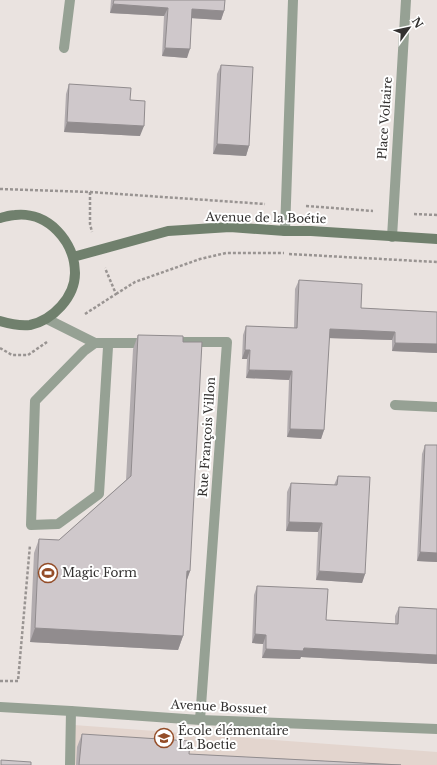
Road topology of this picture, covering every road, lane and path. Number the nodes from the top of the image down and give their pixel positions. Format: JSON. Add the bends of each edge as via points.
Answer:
{"nodes":[{"id":1,"x":70,"y":0,"type":"edge"},
{"id":2,"x":292,"y":0,"type":"edge"},
{"id":3,"x":406,"y":0,"type":"edge"},
{"id":4,"x":64,"y":48,"type":"dead end"},
{"id":5,"x":0,"y":218,"type":"edge"},
{"id":6,"x":285,"y":231,"type":"junction"},
{"id":7,"x":392,"y":237,"type":"junction"},
{"id":8,"x":437,"y":239,"type":"edge"},
{"id":9,"x":73,"y":257,"type":"junction"},
{"id":10,"x":437,"y":262,"type":"edge"},
{"id":11,"x":116,"y":294,"type":"dead end"},
{"id":12,"x":47,"y":318,"type":"junction"},
{"id":13,"x":0,"y":321,"type":"edge"},
{"id":14,"x":95,"y":343,"type":"junction"},
{"id":15,"x":158,"y":343,"type":"edge"},
{"id":16,"x":173,"y":343,"type":"edge"},
{"id":17,"x":107,"y":344,"type":"junction"},
{"id":18,"x":395,"y":405,"type":"dead end"},
{"id":19,"x":437,"y":407,"type":"edge"},
{"id":20,"x":31,"y":525,"type":"junction"},
{"id":21,"x":0,"y":681,"type":"edge"},
{"id":22,"x":0,"y":707,"type":"edge"},
{"id":23,"x":71,"y":711,"type":"junction"},
{"id":24,"x":200,"y":720,"type":"junction"},
{"id":25,"x":437,"y":730,"type":"edge"},
{"id":26,"x":70,"y":765,"type":"edge"}],
"edges":[{"from":1,"to":4,"type":"street"},
{"from":2,"to":6,"type":"street"},
{"from":3,"to":7,"type":"street","name":"Place Voltaire"},
{"from":5,"to":9,"type":"main road","via":[[15,214],[35,216],[52,225],[65,239]]},
{"from":6,"to":7,"type":"main road","name":"Avenue de la Boétie"},
{"from":6,"to":9,"type":"main road","name":"Avenue de la Boétie","via":[[230,228],[168,231]]},
{"from":7,"to":8,"type":"main road","name":"Avenue de la Boétie"},
{"from":9,"to":12,"type":"main road","via":[[75,275],[70,292],[60,307]]},
{"from":10,"to":11,"type":"path","via":[[287,253],[226,253],[200,259],[135,282]]},
{"from":12,"to":13,"type":"main road","via":[[30,325],[12,325]]},
{"from":12,"to":14,"type":"street"},
{"from":14,"to":17,"type":"street"},
{"from":14,"to":20,"type":"street","via":[[84,351],[35,402]]},
{"from":15,"to":17,"type":"street"},
{"from":16,"to":24,"type":"street","name":"Rue François Villon","via":[[227,342]]},
{"from":17,"to":20,"type":"street","via":[[99,494],[58,524]]},
{"from":18,"to":19,"type":"street"},
{"from":20,"to":21,"type":"path","via":[[18,681]]},
{"from":22,"to":23,"type":"street","name":"Avenue Bossuet"},
{"from":23,"to":24,"type":"street","name":"Avenue Bossuet"},
{"from":23,"to":26,"type":"street"},
{"from":24,"to":25,"type":"street","name":"Avenue Bossuet"}]}
